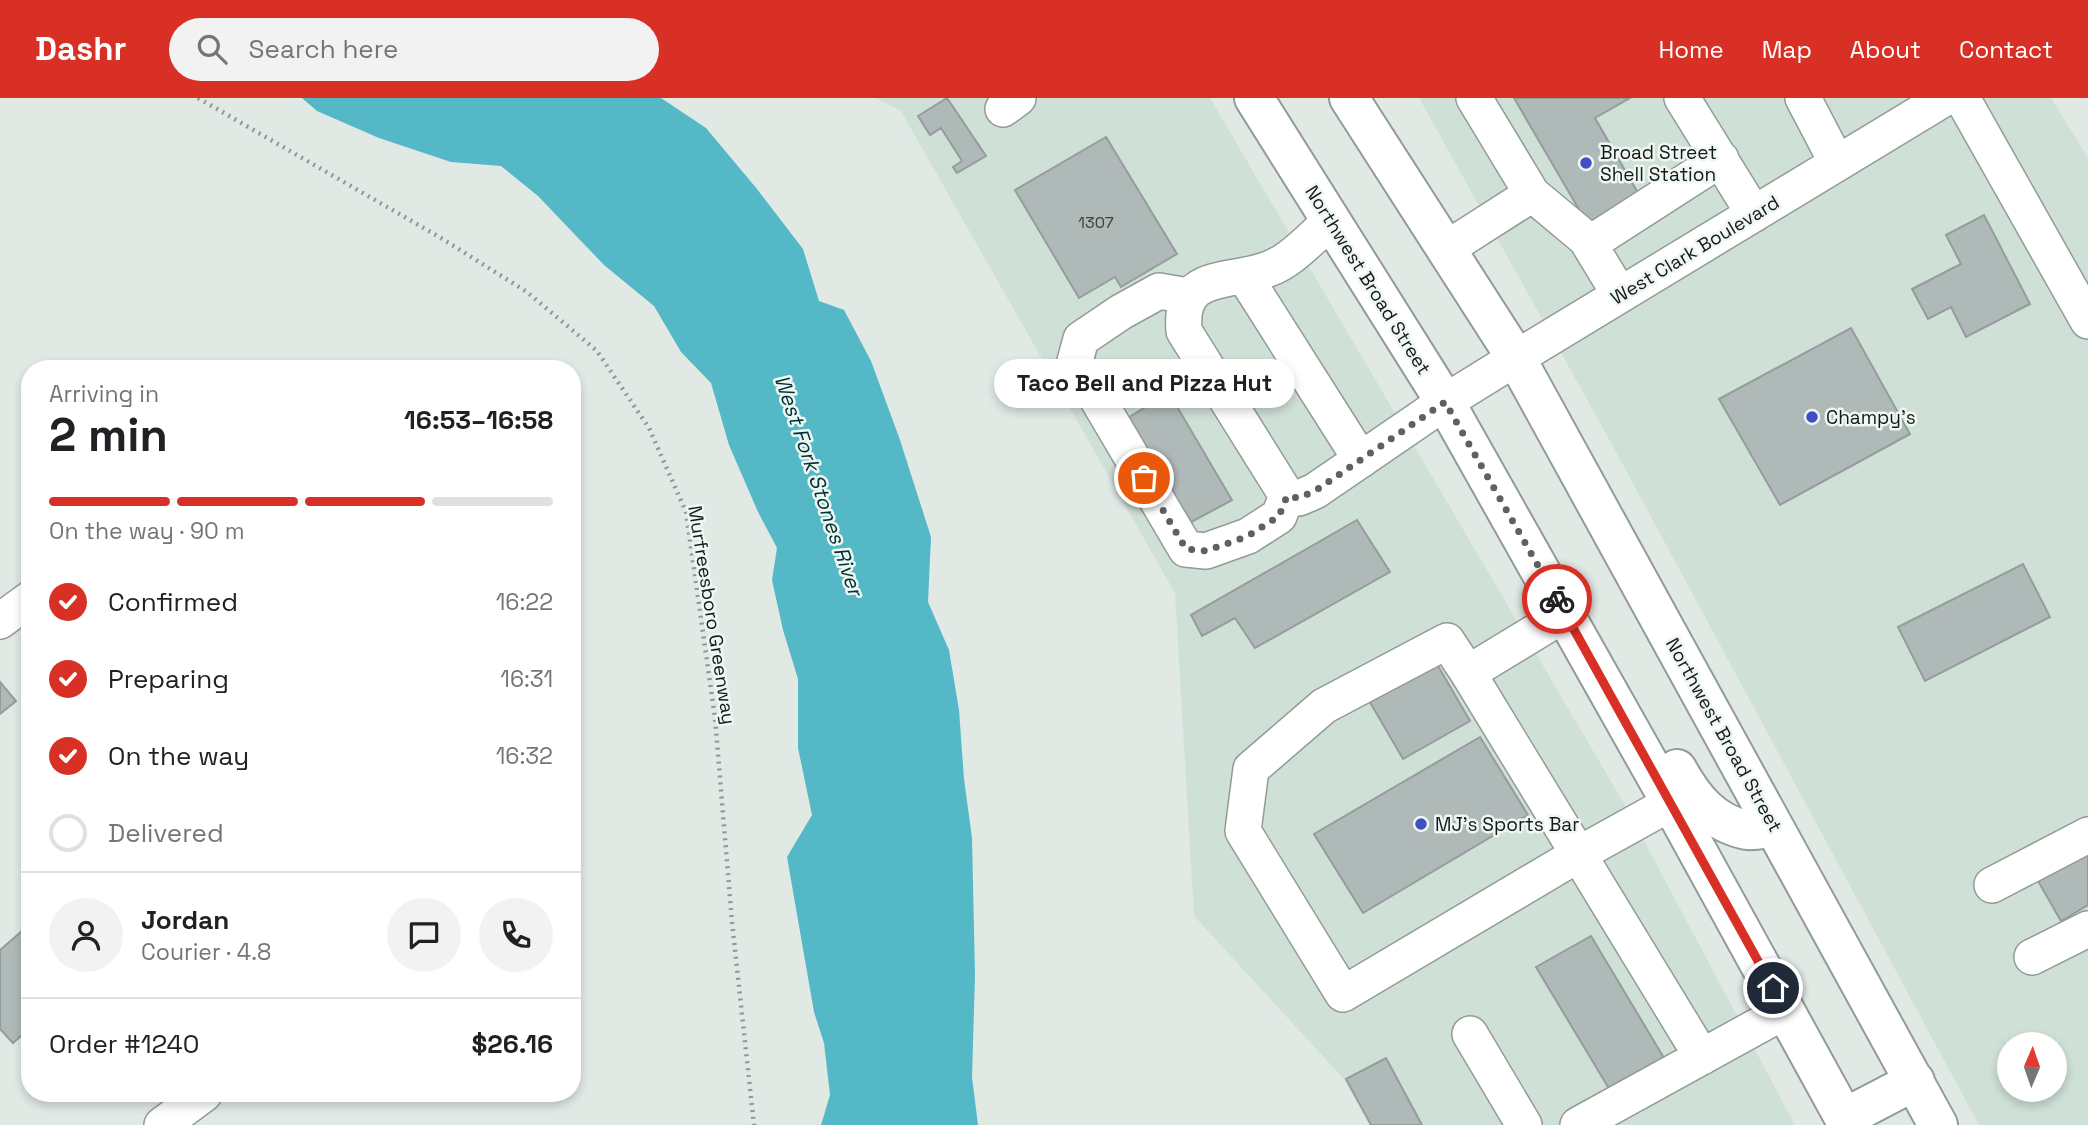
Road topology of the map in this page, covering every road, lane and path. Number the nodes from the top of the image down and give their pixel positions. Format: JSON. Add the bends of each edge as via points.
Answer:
{"nodes":[{"id":1,"x":198,"y":98,"type":"edge"},
{"id":2,"x":1254,"y":98,"type":"edge"},
{"id":3,"x":1474,"y":98,"type":"edge"},
{"id":4,"x":1682,"y":98,"type":"edge"},
{"id":5,"x":1803,"y":98,"type":"edge"},
{"id":6,"x":1945,"y":98,"type":"edge"},
{"id":7,"x":1962,"y":98,"type":"edge"},
{"id":8,"x":1353,"y":99,"type":"edge"},
{"id":9,"x":1721,"y":159,"type":"junction"},
{"id":10,"x":1837,"y":163,"type":"junction"},
{"id":11,"x":1532,"y":194,"type":"junction"},
{"id":12,"x":1754,"y":214,"type":"junction"},
{"id":13,"x":1331,"y":221,"type":"junction"},
{"id":14,"x":1588,"y":244,"type":"junction"},
{"id":15,"x":1446,"y":249,"type":"junction"},
{"id":16,"x":1245,"y":277,"type":"junction"},
{"id":17,"x":1620,"y":295,"type":"junction"},
{"id":18,"x":1188,"y":296,"type":"junction"},
{"id":19,"x":2088,"y":321,"type":"edge"},
{"id":20,"x":1516,"y":358,"type":"junction"},
{"id":21,"x":1445,"y":402,"type":"junction"},
{"id":22,"x":1361,"y":460,"type":"junction"},
{"id":23,"x":1287,"y":496,"type":"junction"},
{"id":24,"x":21,"y":606,"type":"edge"},
{"id":25,"x":1565,"y":614,"type":"junction"},
{"id":26,"x":0,"y":621,"type":"edge"},
{"id":27,"x":1468,"y":673,"type":"junction"},
{"id":28,"x":1671,"y":803,"type":"junction"},
{"id":29,"x":1774,"y":827,"type":"junction"},
{"id":30,"x":2088,"y":835,"type":"edge"},
{"id":31,"x":1579,"y":854,"type":"junction"},
{"id":32,"x":1992,"y":886,"type":"dead end"},
{"id":33,"x":2088,"y":929,"type":"edge"},
{"id":34,"x":2032,"y":957,"type":"dead end"},
{"id":35,"x":1785,"y":1011,"type":"junction"},
{"id":36,"x":1470,"y":1034,"type":"dead end"},
{"id":37,"x":1702,"y":1057,"type":"junction"},
{"id":38,"x":1914,"y":1081,"type":"junction"},
{"id":39,"x":193,"y":1102,"type":"edge"},
{"id":40,"x":1846,"y":1121,"type":"edge"},
{"id":41,"x":162,"y":1125,"type":"edge"},
{"id":42,"x":754,"y":1125,"type":"edge"},
{"id":43,"x":1524,"y":1125,"type":"edge"},
{"id":44,"x":1578,"y":1125,"type":"edge"},
{"id":45,"x":1938,"y":1125,"type":"edge"}],
"edges":[{"from":1,"to":42,"type":"path","name":"Murfreesboro Greenway","via":[[527,292],[597,351],[649,428],[686,512],[715,718]]},
{"from":2,"to":13,"type":"main road","name":"Northwest Broad Street"},
{"from":3,"to":11,"type":"street"},
{"from":4,"to":9,"type":"street"},
{"from":5,"to":10,"type":"street"},
{"from":6,"to":10,"type":"street","name":"West Clark Boulevard"},
{"from":7,"to":19,"type":"street"},
{"from":8,"to":15,"type":"main road","name":"Northwest Broad Street"},
{"from":9,"to":12,"type":"street"},
{"from":9,"to":14,"type":"street"},
{"from":10,"to":12,"type":"street","name":"West Clark Boulevard"},
{"from":11,"to":14,"type":"street"},
{"from":11,"to":15,"type":"street"},
{"from":12,"to":17,"type":"street","name":"West Clark Boulevard"},
{"from":13,"to":16,"type":"street","via":[[1281,264]]},
{"from":13,"to":21,"type":"main road","name":"Northwest Broad Street"},
{"from":14,"to":17,"type":"street"},
{"from":15,"to":20,"type":"main road","name":"Northwest Broad Street"},
{"from":16,"to":18,"type":"street","via":[[1205,283]]},
{"from":16,"to":22,"type":"street"},
{"from":17,"to":20,"type":"street","name":"West Clark Boulevard"},
{"from":18,"to":23,"type":"street","via":[[1182,312],[1184,331]]},
{"from":18,"to":23,"type":"street","via":[[1159,291],[1121,312],[1081,339],[1075,361],[1186,549],[1206,551],[1248,536],[1279,516]]},
{"from":20,"to":21,"type":"street","name":"West Clark Boulevard"},
{"from":20,"to":29,"type":"main road","name":"Northwest Broad Street"},
{"from":21,"to":22,"type":"street","name":"West Clark Boulevard"},
{"from":21,"to":25,"type":"main road","name":"Northwest Broad Street"},
{"from":22,"to":23,"type":"street","name":"West Clark Boulevard","via":[[1315,491],[1298,498]]},
{"from":24,"to":26,"type":"street"},
{"from":25,"to":27,"type":"street"},
{"from":25,"to":28,"type":"main road","name":"Northwest Broad Street"},
{"from":25,"to":29,"type":"main road","via":[[1598,636],[1702,808],[1749,830]]},
{"from":27,"to":31,"type":"street"},
{"from":27,"to":31,"type":"street","via":[[1447,641],[1324,706],[1251,769],[1243,831],[1257,854],[1343,994]]},
{"from":28,"to":31,"type":"street"},
{"from":28,"to":35,"type":"main road","name":"Northwest Broad Street"},
{"from":29,"to":38,"type":"main road","name":"Northwest Broad Street"},
{"from":30,"to":32,"type":"street"},
{"from":31,"to":37,"type":"street"},
{"from":33,"to":34,"type":"street"},
{"from":35,"to":37,"type":"street"},
{"from":35,"to":40,"type":"main road","name":"Northwest Broad Street"},
{"from":36,"to":43,"type":"street"},
{"from":37,"to":44,"type":"street"},
{"from":38,"to":40,"type":"main road"},
{"from":38,"to":45,"type":"main road","name":"Northwest Broad Street"},
{"from":39,"to":41,"type":"street"}]}
